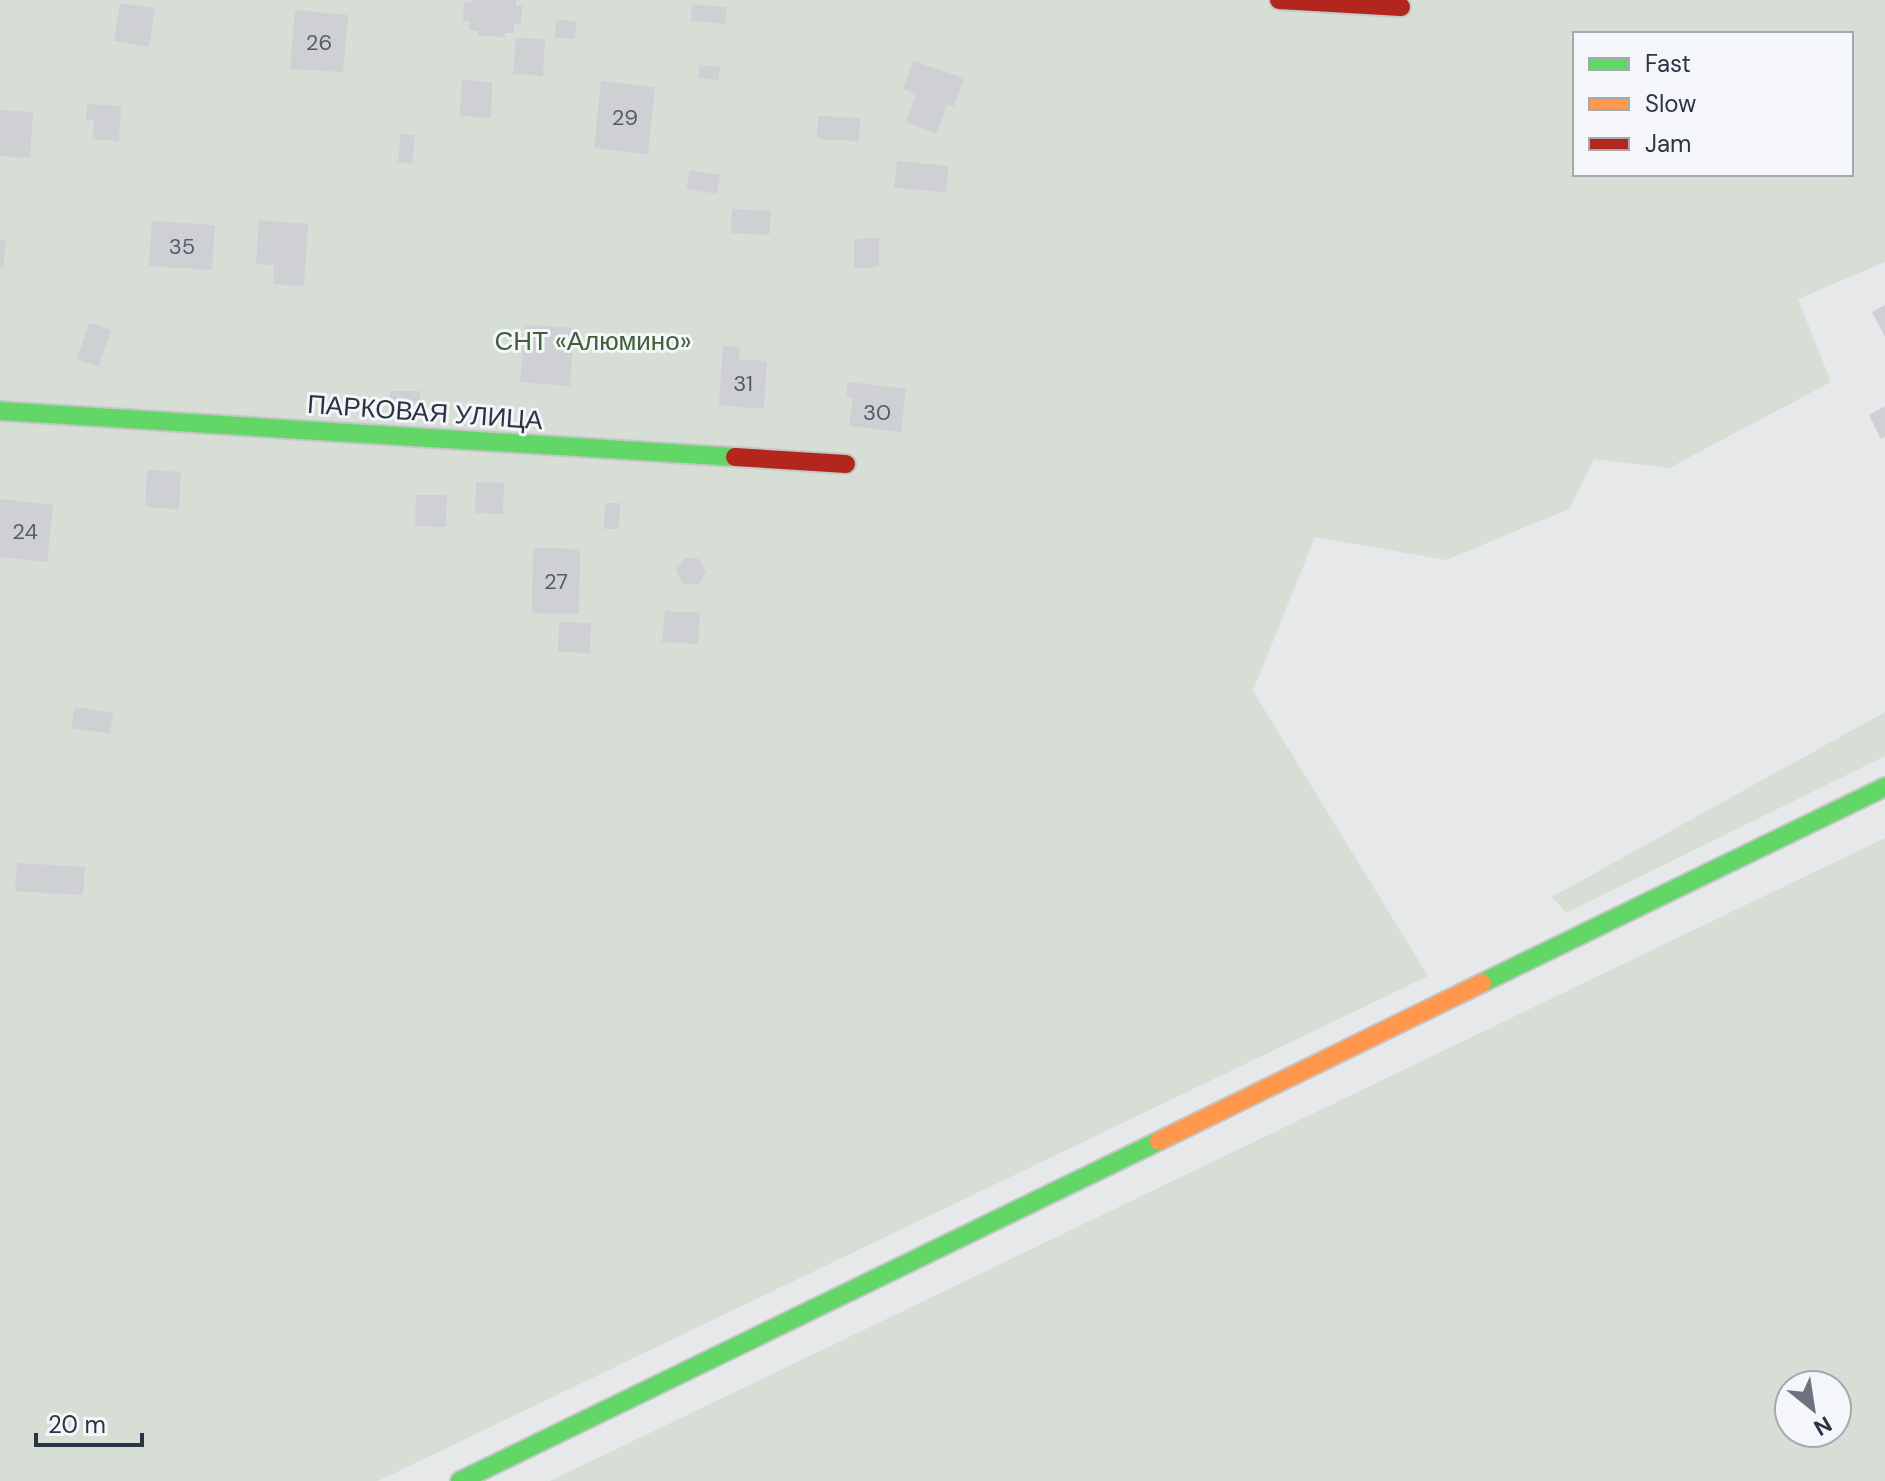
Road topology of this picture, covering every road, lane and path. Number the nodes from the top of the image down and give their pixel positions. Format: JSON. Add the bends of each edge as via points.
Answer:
{"nodes":[{"id":1,"x":1279,"y":0,"type":"edge"},
{"id":2,"x":1401,"y":7,"type":"dead end"},
{"id":3,"x":0,"y":411,"type":"edge"},
{"id":4,"x":846,"y":464,"type":"dead end"},
{"id":5,"x":1885,"y":787,"type":"edge"},
{"id":6,"x":460,"y":1481,"type":"edge"}],
"edges":[{"from":1,"to":2,"type":"main road"},
{"from":3,"to":4,"type":"main road","name":"ПАРКОВАЯ УЛИЦА"},
{"from":5,"to":6,"type":"main road"}]}
